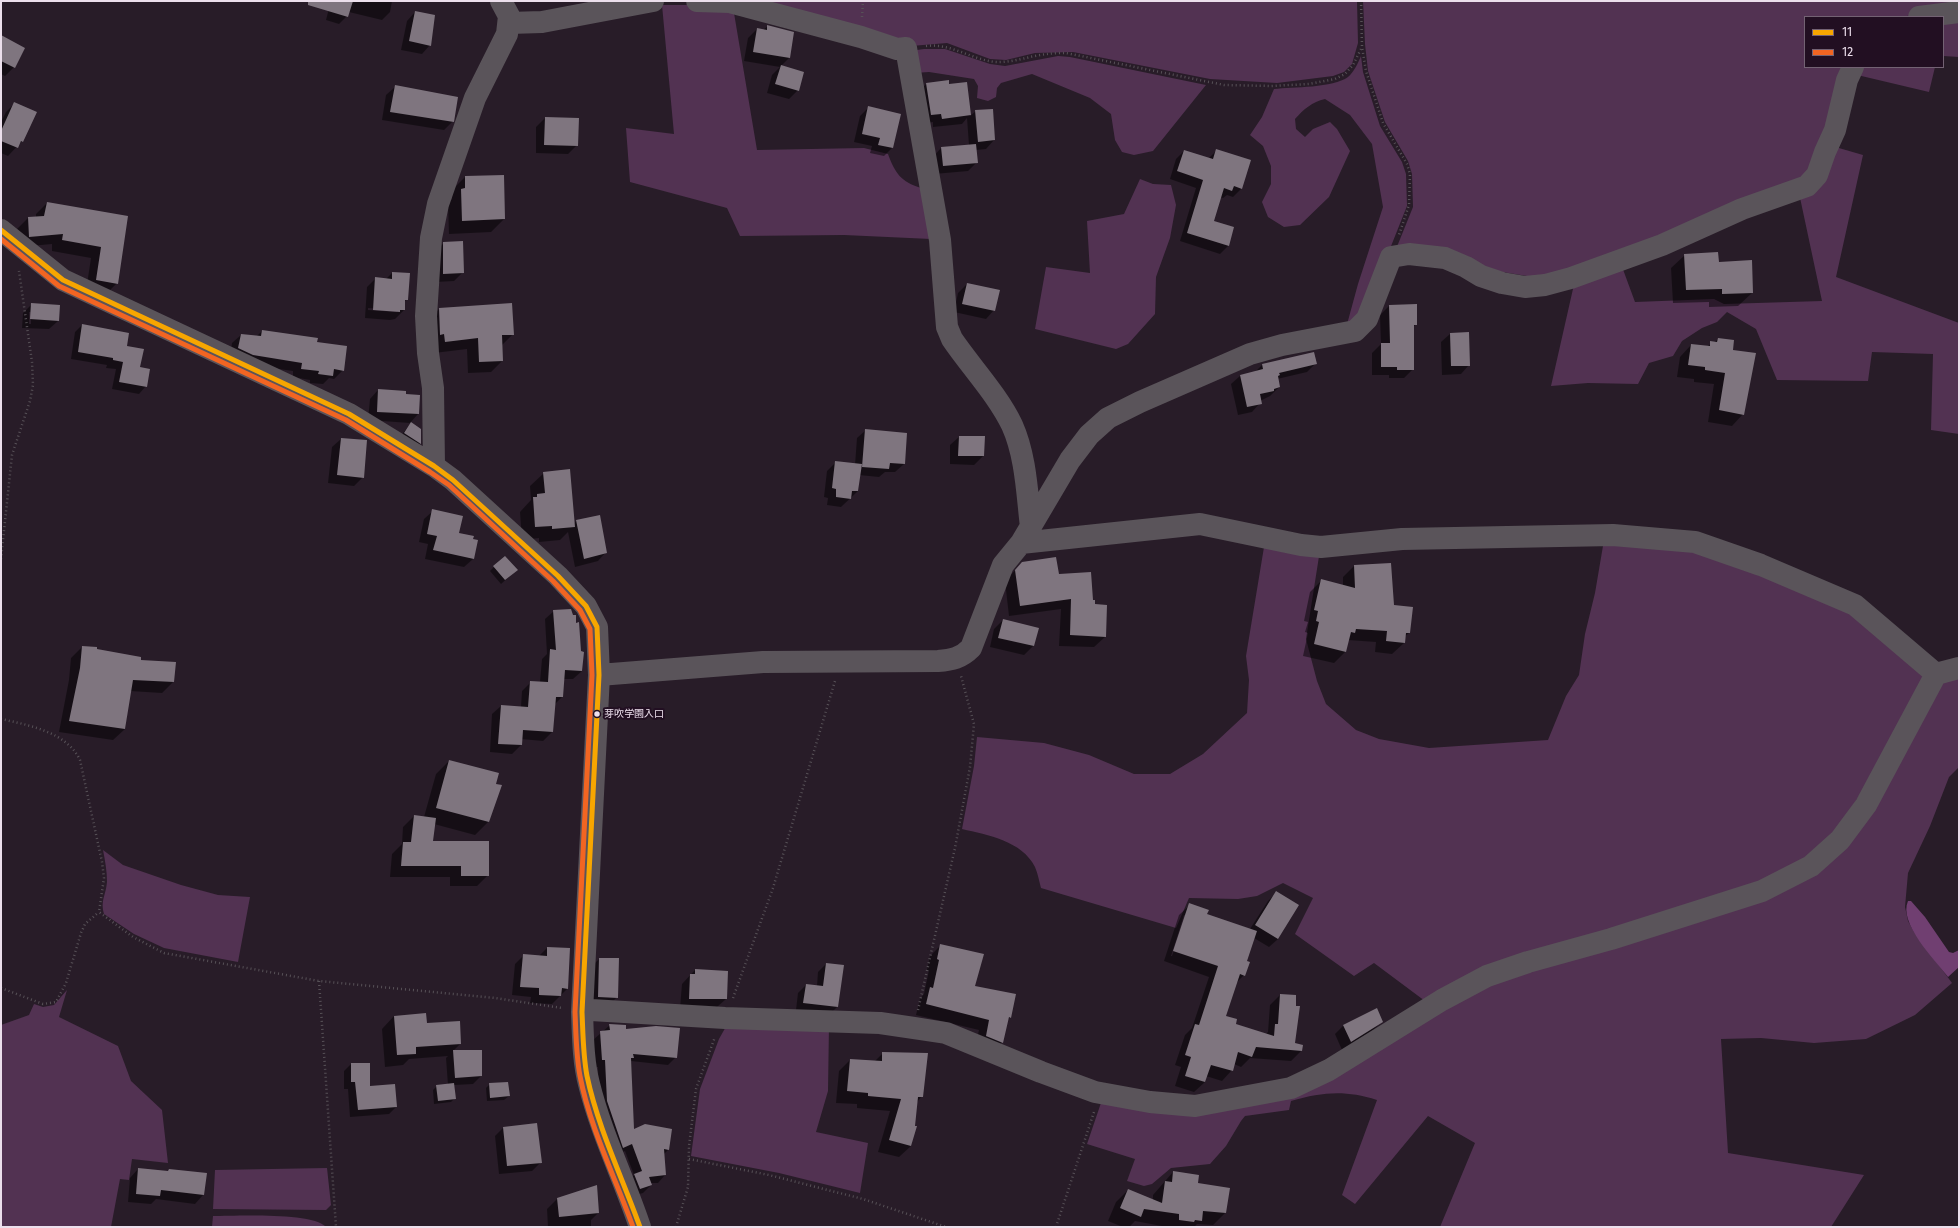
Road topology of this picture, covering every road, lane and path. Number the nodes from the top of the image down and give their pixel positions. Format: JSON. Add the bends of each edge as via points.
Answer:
{"nodes":[{"id":1,"x":501,"y":1,"type":"edge"},
{"id":2,"x":653,"y":1,"type":"edge"},
{"id":3,"x":697,"y":1,"type":"edge"},
{"id":4,"x":1360,"y":1,"type":"edge"},
{"id":5,"x":1959,"y":12,"type":"edge"},
{"id":6,"x":1927,"y":16,"type":"edge"},
{"id":7,"x":509,"y":23,"type":"junction"},
{"id":8,"x":1362,"y":47,"type":"junction"},
{"id":9,"x":906,"y":48,"type":"junction"},
{"id":10,"x":1853,"y":68,"type":"edge"},
{"id":11,"x":8,"y":236,"type":"edge"},
{"id":12,"x":1391,"y":257,"type":"junction"},
{"id":13,"x":434,"y":466,"type":"junction"},
{"id":14,"x":1026,"y":535,"type":"junction"},
{"id":15,"x":1,"y":559,"type":"edge"},
{"id":16,"x":956,"y":659,"type":"junction"},
{"id":17,"x":841,"y":660,"type":"junction"},
{"id":18,"x":1959,"y":668,"type":"edge"},
{"id":19,"x":1936,"y":674,"type":"junction"},
{"id":20,"x":599,"y":675,"type":"junction"},
{"id":21,"x":1,"y":719,"type":"edge"},
{"id":22,"x":99,"y":912,"type":"junction"},
{"id":23,"x":319,"y":981,"type":"junction"},
{"id":24,"x":1,"y":988,"type":"edge"},
{"id":25,"x":582,"y":1012,"type":"junction"},
{"id":26,"x":725,"y":1018,"type":"junction"},
{"id":27,"x":914,"y":1028,"type":"junction"},
{"id":28,"x":1100,"y":1093,"type":"junction"},
{"id":29,"x":689,"y":1159,"type":"junction"},
{"id":30,"x":336,"y":1227,"type":"edge"},
{"id":31,"x":635,"y":1227,"type":"edge"},
{"id":32,"x":676,"y":1227,"type":"edge"},
{"id":33,"x":946,"y":1227,"type":"edge"},
{"id":34,"x":1056,"y":1227,"type":"edge"}],
"edges":[{"from":1,"to":7,"type":"street","via":[[509,16]]},
{"from":2,"to":7,"type":"street","via":[[542,22]]},
{"from":3,"to":9,"type":"street","via":[[730,2],[897,49]]},
{"from":4,"to":8,"type":"path"},
{"from":5,"to":6,"type":"street"},
{"from":7,"to":13,"type":"street","via":[[507,34],[475,98],[438,204],[431,238],[426,316],[433,388]]},
{"from":8,"to":9,"type":"path","via":[[1353,65],[1335,79],[1309,84],[1271,86],[1224,85],[1066,53],[989,62],[947,47],[934,45]]},
{"from":8,"to":12,"type":"path","via":[[1366,71],[1383,123],[1407,164],[1410,174],[1409,205]]},
{"from":9,"to":14,"type":"street","via":[[940,240],[947,327],[952,339],[1002,407],[1019,443],[1028,490]]},
{"from":10,"to":12,"type":"street","via":[[1835,130],[1817,176],[1807,186],[1742,209],[1662,245],[1545,285],[1525,287],[1502,283],[1481,276],[1445,258],[1408,254]]},
{"from":11,"to":13,"type":"street","via":[[63,280],[349,414]]},
{"from":11,"to":15,"type":"path","via":[[32,362],[33,384],[12,455]]},
{"from":12,"to":14,"type":"street","via":[[1367,319],[1355,331],[1250,354],[1108,418],[1089,435],[1070,460]]},
{"from":13,"to":20,"type":"street","via":[[453,480],[537,557],[586,606],[597,627]]},
{"from":14,"to":16,"type":"street","via":[[1003,565],[971,648]]},
{"from":14,"to":19,"type":"street","via":[[1200,524],[1301,545],[1321,546],[1402,539],[1613,535],[1695,542],[1761,565],[1855,605]]},
{"from":16,"to":17,"type":"street"},
{"from":16,"to":27,"type":"path","via":[[974,724],[970,767],[955,848]]},
{"from":17,"to":20,"type":"street","via":[[763,662]]},
{"from":17,"to":26,"type":"path","via":[[773,888]]},
{"from":18,"to":19,"type":"street"},
{"from":19,"to":28,"type":"street","via":[[1866,804],[1840,840],[1811,866],[1762,892],[1487,976],[1442,1000],[1329,1070],[1291,1088],[1195,1106],[1150,1102]]},
{"from":20,"to":25,"type":"street"},
{"from":21,"to":22,"type":"path","via":[[21,723],[60,738],[71,744],[76,751],[102,862],[104,878]]},
{"from":22,"to":23,"type":"path","via":[[133,937],[164,952]]},
{"from":22,"to":24,"type":"path","via":[[85,924],[66,983],[56,1002],[43,1004]]},
{"from":23,"to":25,"type":"path","via":[[495,998]]},
{"from":23,"to":30,"type":"path"},
{"from":25,"to":26,"type":"street","via":[[591,1010]]},
{"from":25,"to":31,"type":"street","via":[[588,1083]]},
{"from":26,"to":27,"type":"street","via":[[880,1023]]},
{"from":26,"to":29,"type":"path","via":[[696,1090]]},
{"from":27,"to":28,"type":"street","via":[[946,1034]]},
{"from":28,"to":34,"type":"path"},
{"from":29,"to":32,"type":"path","via":[[688,1187]]},
{"from":29,"to":33,"type":"path","via":[[769,1174],[863,1199]]}]}
